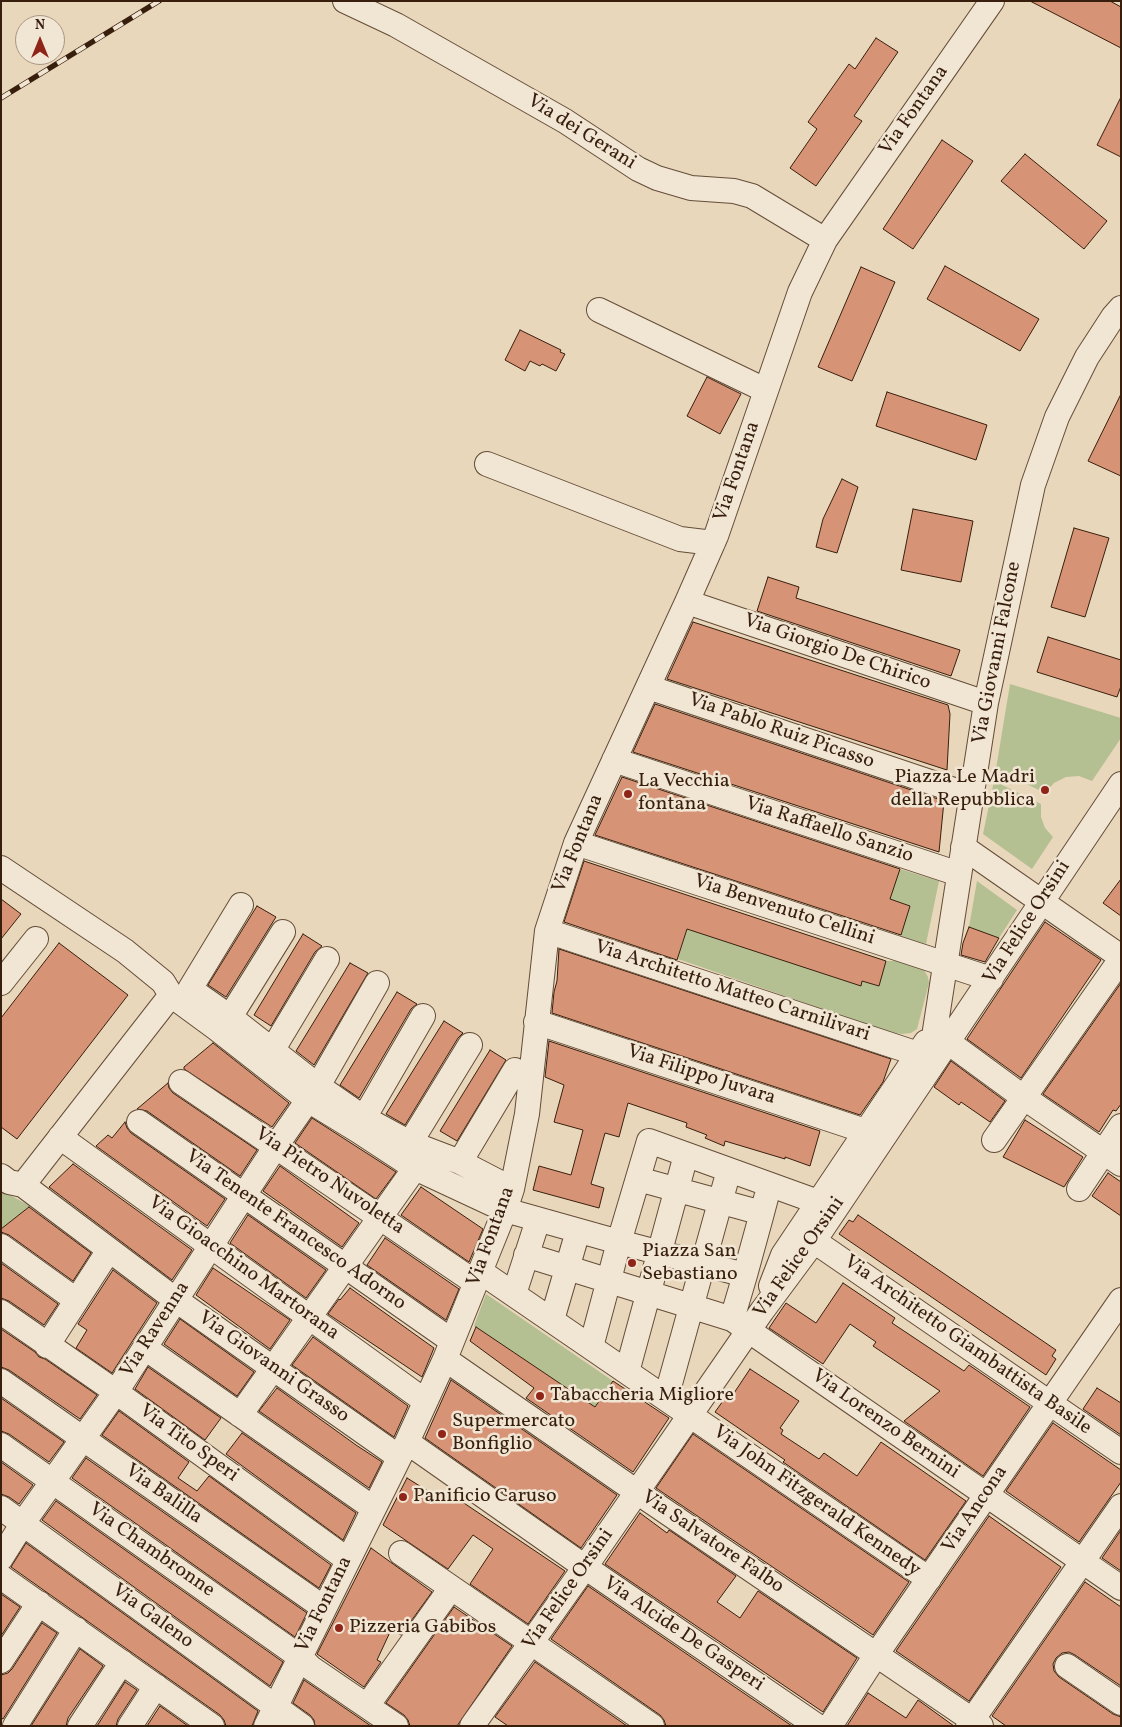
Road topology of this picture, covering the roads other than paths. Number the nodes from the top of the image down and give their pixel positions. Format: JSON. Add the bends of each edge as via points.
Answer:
{"nodes":[{"id":1,"x":345,"y":1,"type":"edge"},
{"id":2,"x":992,"y":1,"type":"edge"},
{"id":3,"x":825,"y":240,"type":"junction"},
{"id":4,"x":1121,"y":308,"type":"edge"},
{"id":5,"x":599,"y":310,"type":"dead end"},
{"id":6,"x":765,"y":390,"type":"junction"},
{"id":7,"x":487,"y":464,"type":"dead end"},
{"id":8,"x":713,"y":543,"type":"junction"},
{"id":9,"x":688,"y":602,"type":"junction"},
{"id":10,"x":648,"y":688,"type":"junction"},
{"id":11,"x":986,"y":703,"type":"junction"},
{"id":12,"x":614,"y":760,"type":"junction"},
{"id":13,"x":1121,"y":784,"type":"edge"},
{"id":14,"x":972,"y":796,"type":"junction"},
{"id":15,"x":576,"y":842,"type":"junction"},
{"id":16,"x":963,"y":847,"type":"junction"},
{"id":17,"x":1,"y":868,"type":"edge"},
{"id":18,"x":959,"y":874,"type":"junction"},
{"id":19,"x":1041,"y":902,"type":"junction"},
{"id":20,"x":241,"y":905,"type":"dead end"},
{"id":21,"x":547,"y":931,"type":"junction"},
{"id":22,"x":284,"y":932,"type":"dead end"},
{"id":23,"x":36,"y":939,"type":"dead end"},
{"id":24,"x":1121,"y":958,"type":"edge"},
{"id":25,"x":327,"y":959,"type":"dead end"},
{"id":26,"x":945,"y":964,"type":"junction"},
{"id":27,"x":991,"y":979,"type":"junction"},
{"id":28,"x":1,"y":983,"type":"edge"},
{"id":29,"x":377,"y":983,"type":"dead end"},
{"id":30,"x":170,"y":995,"type":"junction"},
{"id":31,"x":423,"y":1016,"type":"dead end"},
{"id":32,"x":230,"y":1017,"type":"junction"},
{"id":33,"x":536,"y":1022,"type":"junction"},
{"id":34,"x":942,"y":1036,"type":"junction"},
{"id":35,"x":470,"y":1044,"type":"dead end"},
{"id":36,"x":918,"y":1054,"type":"junction"},
{"id":37,"x":268,"y":1058,"type":"junction"},
{"id":38,"x":515,"y":1070,"type":"dead end"},
{"id":39,"x":181,"y":1082,"type":"dead end"},
{"id":40,"x":313,"y":1093,"type":"junction"},
{"id":41,"x":1023,"y":1097,"type":"junction"},
{"id":42,"x":139,"y":1122,"type":"dead end"},
{"id":43,"x":360,"y":1124,"type":"junction"},
{"id":44,"x":1121,"y":1126,"type":"edge"},
{"id":45,"x":865,"y":1131,"type":"junction"},
{"id":46,"x":60,"y":1137,"type":"junction"},
{"id":47,"x":994,"y":1140,"type":"dead end"},
{"id":48,"x":410,"y":1143,"type":"junction"},
{"id":49,"x":276,"y":1146,"type":"junction"},
{"id":50,"x":686,"y":1155,"type":"junction"},
{"id":51,"x":1112,"y":1158,"type":"edge"},
{"id":52,"x":460,"y":1162,"type":"junction"},
{"id":53,"x":415,"y":1168,"type":"junction"},
{"id":54,"x":729,"y":1170,"type":"junction"},
{"id":55,"x":1,"y":1176,"type":"edge"},
{"id":56,"x":638,"y":1179,"type":"junction"},
{"id":57,"x":23,"y":1185,"type":"junction"},
{"id":58,"x":770,"y":1185,"type":"junction"},
{"id":59,"x":1078,"y":1189,"type":"dead end"},
{"id":60,"x":677,"y":1190,"type":"junction"},
{"id":61,"x":244,"y":1196,"type":"junction"},
{"id":62,"x":508,"y":1200,"type":"junction"},
{"id":63,"x":720,"y":1202,"type":"junction"},
{"id":64,"x":818,"y":1202,"type":"junction"},
{"id":65,"x":762,"y":1213,"type":"junction"},
{"id":66,"x":380,"y":1218,"type":"junction"},
{"id":67,"x":538,"y":1220,"type":"junction"},
{"id":68,"x":578,"y":1231,"type":"junction"},
{"id":69,"x":814,"y":1241,"type":"junction"},
{"id":70,"x":619,"y":1242,"type":"junction"},
{"id":71,"x":1,"y":1246,"type":"edge"},
{"id":72,"x":211,"y":1246,"type":"junction"},
{"id":73,"x":108,"y":1250,"type":"junction"},
{"id":74,"x":660,"y":1253,"type":"junction"},
{"id":75,"x":526,"y":1255,"type":"junction"},
{"id":76,"x":703,"y":1264,"type":"junction"},
{"id":77,"x":345,"y":1266,"type":"junction"},
{"id":78,"x":567,"y":1267,"type":"junction"},
{"id":79,"x":745,"y":1275,"type":"junction"},
{"id":80,"x":478,"y":1277,"type":"junction"},
{"id":81,"x":608,"y":1280,"type":"junction"},
{"id":82,"x":649,"y":1293,"type":"junction"},
{"id":83,"x":514,"y":1294,"type":"junction"},
{"id":84,"x":76,"y":1300,"type":"junction"},
{"id":85,"x":176,"y":1300,"type":"junction"},
{"id":86,"x":1121,"y":1300,"type":"edge"},
{"id":87,"x":691,"y":1306,"type":"junction"},
{"id":88,"x":762,"y":1311,"type":"junction"},
{"id":89,"x":1,"y":1312,"type":"edge"},
{"id":90,"x":310,"y":1317,"type":"junction"},
{"id":91,"x":552,"y":1320,"type":"junction"},
{"id":92,"x":740,"y":1325,"type":"junction"},
{"id":93,"x":47,"y":1346,"type":"junction"},
{"id":94,"x":591,"y":1346,"type":"junction"},
{"id":95,"x":145,"y":1348,"type":"junction"},
{"id":96,"x":448,"y":1350,"type":"junction"},
{"id":97,"x":274,"y":1367,"type":"junction"},
{"id":98,"x":627,"y":1372,"type":"junction"},
{"id":99,"x":1,"y":1381,"type":"edge"},
{"id":100,"x":116,"y":1392,"type":"junction"},
{"id":101,"x":666,"y":1398,"type":"junction"},
{"id":102,"x":425,"y":1401,"type":"junction"},
{"id":103,"x":1050,"y":1403,"type":"junction"},
{"id":104,"x":689,"y":1414,"type":"junction"},
{"id":105,"x":240,"y":1415,"type":"junction"},
{"id":106,"x":83,"y":1438,"type":"junction"},
{"id":107,"x":1,"y":1445,"type":"edge"},
{"id":108,"x":403,"y":1449,"type":"junction"},
{"id":109,"x":1121,"y":1452,"type":"edge"},
{"id":110,"x":52,"y":1481,"type":"junction"},
{"id":111,"x":637,"y":1492,"type":"junction"},
{"id":112,"x":986,"y":1495,"type":"junction"},
{"id":113,"x":1121,"y":1506,"type":"edge"},
{"id":114,"x":1,"y":1508,"type":"edge"},
{"id":115,"x":373,"y":1508,"type":"junction"},
{"id":116,"x":23,"y":1523,"type":"junction"},
{"id":117,"x":400,"y":1553,"type":"dead end"},
{"id":118,"x":1,"y":1558,"type":"edge"},
{"id":119,"x":348,"y":1560,"type":"junction"},
{"id":120,"x":1082,"y":1561,"type":"junction"},
{"id":121,"x":585,"y":1568,"type":"junction"},
{"id":122,"x":1,"y":1577,"type":"edge"},
{"id":123,"x":929,"y":1579,"type":"junction"},
{"id":124,"x":451,"y":1588,"type":"junction"},
{"id":125,"x":1121,"y":1588,"type":"edge"},
{"id":126,"x":39,"y":1603,"type":"junction"},
{"id":127,"x":324,"y":1608,"type":"junction"},
{"id":128,"x":76,"y":1629,"type":"junction"},
{"id":129,"x":531,"y":1644,"type":"junction"},
{"id":130,"x":876,"y":1654,"type":"junction"},
{"id":131,"x":300,"y":1657,"type":"junction"},
{"id":132,"x":1,"y":1662,"type":"edge"},
{"id":133,"x":122,"y":1662,"type":"junction"},
{"id":134,"x":1067,"y":1666,"type":"dead end"},
{"id":135,"x":156,"y":1686,"type":"junction"},
{"id":136,"x":1121,"y":1703,"type":"edge"},
{"id":137,"x":367,"y":1706,"type":"junction"},
{"id":138,"x":271,"y":1716,"type":"edge"},
{"id":139,"x":185,"y":1718,"type":"edge"},
{"id":140,"x":480,"y":1723,"type":"edge"},
{"id":141,"x":824,"y":1724,"type":"edge"},
{"id":142,"x":974,"y":1724,"type":"edge"},
{"id":143,"x":14,"y":1726,"type":"edge"},
{"id":144,"x":80,"y":1726,"type":"edge"},
{"id":145,"x":130,"y":1726,"type":"edge"},
{"id":146,"x":212,"y":1726,"type":"edge"},
{"id":147,"x":302,"y":1726,"type":"edge"},
{"id":148,"x":396,"y":1726,"type":"edge"},
{"id":149,"x":652,"y":1726,"type":"edge"}],
"edges":[{"from":1,"to":3,"type":"street","name":"Via dei Gerani","via":[[396,25],[556,116],[638,169],[691,188],[734,191],[752,196]]},
{"from":2,"to":3,"type":"street","name":"Via Fontana"},
{"from":3,"to":6,"type":"street","name":"Via Fontana","via":[[800,292]]},
{"from":4,"to":11,"type":"street","name":"Via Giovanni Falcone","via":[[1087,357],[1057,418],[1036,476]]},
{"from":5,"to":6,"type":"street"},
{"from":6,"to":8,"type":"street","name":"Via Fontana"},
{"from":7,"to":8,"type":"street","via":[[680,539]]},
{"from":8,"to":9,"type":"street","name":"Via Fontana"},
{"from":9,"to":10,"type":"street","name":"Via Fontana"},
{"from":9,"to":11,"type":"street","name":"Via Giorgio De Chirico"},
{"from":10,"to":12,"type":"street","name":"Via Fontana"},
{"from":10,"to":14,"type":"street","name":"Via Pablo Ruiz Picasso"},
{"from":11,"to":14,"type":"street","name":"Via Giovanni Falcone"},
{"from":12,"to":15,"type":"street","name":"Via Fontana"},
{"from":12,"to":18,"type":"street","name":"Via Raffaello Sanzio"},
{"from":13,"to":19,"type":"street","name":"Via Felice Orsini"},
{"from":14,"to":16,"type":"street","name":"Via Giovanni Falcone"},
{"from":15,"to":21,"type":"street","name":"Via Fontana"},
{"from":15,"to":26,"type":"street","name":"Via Benvenuto Cellini"},
{"from":16,"to":18,"type":"street","name":"Via Giovanni Falcone"},
{"from":16,"to":19,"type":"street"},
{"from":17,"to":30,"type":"street","via":[[125,951],[163,982]]},
{"from":18,"to":26,"type":"street","name":"Via Giovanni Falcone"},
{"from":19,"to":24,"type":"street"},
{"from":19,"to":27,"type":"street","name":"Via Felice Orsini"},
{"from":20,"to":32,"type":"street","via":[[190,990]]},
{"from":21,"to":33,"type":"street","name":"Via Fontana"},
{"from":21,"to":36,"type":"street","name":"Via Architetto Matteo Carnilivari"},
{"from":22,"to":32,"type":"street"},
{"from":23,"to":28,"type":"street"},
{"from":24,"to":41,"type":"street"},
{"from":25,"to":37,"type":"street"},
{"from":26,"to":27,"type":"street","name":"Via Benvenuto Cellini"},
{"from":26,"to":34,"type":"street","name":"Via Giovanni Falcone"},
{"from":27,"to":34,"type":"street","name":"Via Felice Orsini"},
{"from":29,"to":40,"type":"street","name":"Via Ravenna"},
{"from":30,"to":37,"type":"street","via":[[216,1028]]},
{"from":30,"to":46,"type":"street"},
{"from":31,"to":43,"type":"street"},
{"from":32,"to":37,"type":"street"},
{"from":33,"to":45,"type":"street","name":"Via Filippo Juvara"},
{"from":33,"to":62,"type":"street","name":"Via Fontana","via":[[527,1114]]},
{"from":34,"to":36,"type":"street"},
{"from":34,"to":41,"type":"street"},
{"from":34,"to":69,"type":"street","name":"Via Felice Orsini"},
{"from":35,"to":48,"type":"street"},
{"from":36,"to":45,"type":"street"},
{"from":37,"to":40,"type":"street"},
{"from":38,"to":52,"type":"street"},
{"from":39,"to":49,"type":"street","name":"Via Pietro Nuvoletta"},
{"from":40,"to":43,"type":"street"},
{"from":40,"to":49,"type":"street","name":"Via Ravenna"},
{"from":41,"to":47,"type":"street"},
{"from":41,"to":51,"type":"street"},
{"from":42,"to":61,"type":"street","name":"Via Tenente Francesco Adorno"},
{"from":43,"to":48,"type":"street"},
{"from":43,"to":53,"type":"street"},
{"from":44,"to":51,"type":"street"},
{"from":45,"to":64,"type":"street"},
{"from":46,"to":57,"type":"street"},
{"from":46,"to":72,"type":"street","name":"Via Gioacchino Martorana"},
{"from":48,"to":52,"type":"street"},
{"from":49,"to":61,"type":"street","name":"Via Ravenna"},
{"from":49,"to":66,"type":"street","name":"Via Pietro Nuvoletta"},
{"from":50,"to":54,"type":"street"},
{"from":50,"to":56,"type":"street","via":[[649,1141]]},
{"from":50,"to":60,"type":"street"},
{"from":51,"to":59,"type":"street"},
{"from":52,"to":62,"type":"street"},
{"from":53,"to":62,"type":"street"},
{"from":53,"to":66,"type":"street"},
{"from":54,"to":58,"type":"street"},
{"from":54,"to":63,"type":"street"},
{"from":55,"to":57,"type":"street","name":"Via Giovanni Grasso","via":[[9,1182]]},
{"from":56,"to":60,"type":"street"},
{"from":56,"to":70,"type":"street"},
{"from":57,"to":73,"type":"street","name":"Via Giovanni Grasso"},
{"from":58,"to":64,"type":"street"},
{"from":58,"to":65,"type":"street"},
{"from":60,"to":63,"type":"street"},
{"from":60,"to":74,"type":"street"},
{"from":61,"to":72,"type":"street","name":"Via Ravenna"},
{"from":61,"to":77,"type":"street","name":"Via Tenente Francesco Adorno"},
{"from":62,"to":67,"type":"street"},
{"from":62,"to":80,"type":"street","name":"Via Fontana"},
{"from":63,"to":65,"type":"street"},
{"from":63,"to":76,"type":"street"},
{"from":64,"to":88,"type":"street","via":[[783,1255]]},
{"from":65,"to":79,"type":"street"},
{"from":66,"to":77,"type":"street"},
{"from":66,"to":80,"type":"street","name":"Via Pietro Nuvoletta"},
{"from":67,"to":68,"type":"street"},
{"from":67,"to":75,"type":"street"},
{"from":68,"to":70,"type":"street"},
{"from":68,"to":78,"type":"street"},
{"from":69,"to":88,"type":"street","name":"Via Felice Orsini"},
{"from":69,"to":103,"type":"street","name":"Via Architetto Giambattista Basile"},
{"from":70,"to":74,"type":"street"},
{"from":70,"to":81,"type":"street"},
{"from":71,"to":84,"type":"street"},
{"from":72,"to":85,"type":"street","name":"Via Ravenna"},
{"from":72,"to":90,"type":"street","name":"Via Gioacchino Martorana"},
{"from":73,"to":84,"type":"street"},
{"from":73,"to":85,"type":"street","name":"Via Giovanni Grasso"},
{"from":74,"to":76,"type":"street"},
{"from":74,"to":82,"type":"street"},
{"from":75,"to":78,"type":"street","name":"Via Lorenzo Bernini"},
{"from":75,"to":83,"type":"street"},
{"from":76,"to":79,"type":"street"},
{"from":76,"to":87,"type":"street"},
{"from":77,"to":90,"type":"street"},
{"from":77,"to":96,"type":"street","name":"Via Tenente Francesco Adorno"},
{"from":78,"to":81,"type":"street","name":"Via Lorenzo Bernini"},
{"from":78,"to":91,"type":"street"},
{"from":79,"to":92,"type":"street"},
{"from":80,"to":83,"type":"street","name":"Via John Fitzgerald Kennedy"},
{"from":80,"to":96,"type":"street","name":"Via Fontana"},
{"from":81,"to":82,"type":"street","name":"Via Lorenzo Bernini"},
{"from":81,"to":94,"type":"street"},
{"from":82,"to":87,"type":"street","name":"Via Lorenzo Bernini"},
{"from":82,"to":98,"type":"street"},
{"from":83,"to":91,"type":"street","name":"Via John Fitzgerald Kennedy"},
{"from":84,"to":93,"type":"street"},
{"from":85,"to":95,"type":"street","name":"Via Ravenna"},
{"from":85,"to":97,"type":"street","name":"Via Giovanni Grasso"},
{"from":86,"to":103,"type":"street","name":"Via Ancona"},
{"from":87,"to":92,"type":"street","name":"Via Lorenzo Bernini"},
{"from":87,"to":101,"type":"street"},
{"from":88,"to":92,"type":"street","name":"Via Felice Orsini"},
{"from":89,"to":93,"type":"street","name":"Via Tito Speri"},
{"from":90,"to":97,"type":"street"},
{"from":90,"to":102,"type":"street","name":"Via Gioacchino Martorana"},
{"from":91,"to":94,"type":"street","name":"Via John Fitzgerald Kennedy"},
{"from":92,"to":104,"type":"street","name":"Via Felice Orsini"},
{"from":92,"to":112,"type":"street","name":"Via Lorenzo Bernini"},
{"from":93,"to":100,"type":"street","name":"Via Tito Speri"},
{"from":94,"to":98,"type":"street","name":"Via John Fitzgerald Kennedy"},
{"from":95,"to":100,"type":"street","name":"Via Ravenna"},
{"from":95,"to":105,"type":"street"},
{"from":96,"to":102,"type":"street","name":"Via Fontana"},
{"from":96,"to":111,"type":"street","name":"Via Salvatore Falbo"},
{"from":97,"to":105,"type":"street"},
{"from":97,"to":108,"type":"street","name":"Via Giovanni Grasso"},
{"from":98,"to":101,"type":"street","name":"Via John Fitzgerald Kennedy"},
{"from":99,"to":106,"type":"street","name":"Via Balilla"},
{"from":100,"to":106,"type":"street","name":"Via Ravenna"},
{"from":100,"to":119,"type":"street","name":"Via Tito Speri"},
{"from":101,"to":104,"type":"street","name":"Via John Fitzgerald Kennedy"},
{"from":102,"to":108,"type":"street","name":"Via Fontana"},
{"from":103,"to":109,"type":"street","name":"Via Architetto Giambattista Basile"},
{"from":103,"to":112,"type":"street","name":"Via Ancona"},
{"from":104,"to":111,"type":"street","name":"Via Felice Orsini"},
{"from":104,"to":123,"type":"street","name":"Via John Fitzgerald Kennedy"},
{"from":105,"to":115,"type":"street"},
{"from":106,"to":110,"type":"street","name":"Via Ravenna"},
{"from":106,"to":127,"type":"street","name":"Via Balilla"},
{"from":107,"to":110,"type":"street","name":"Via Chambronne"},
{"from":108,"to":115,"type":"street","name":"Via Fontana"},
{"from":108,"to":121,"type":"street","name":"Via Alcide De Gasperi"},
{"from":110,"to":116,"type":"street","name":"Via Ravenna"},
{"from":110,"to":131,"type":"street","name":"Via Chambronne"},
{"from":111,"to":121,"type":"street","name":"Via Felice Orsini"},
{"from":111,"to":130,"type":"street","name":"Via Salvatore Falbo"},
{"from":112,"to":120,"type":"street","name":"Via Lorenzo Bernini"},
{"from":112,"to":123,"type":"street","name":"Via Ancona"},
{"from":113,"to":120,"type":"street"},
{"from":114,"to":116,"type":"street","name":"Via Galeno"},
{"from":115,"to":119,"type":"street","name":"Via Fontana"},
{"from":116,"to":118,"type":"street","name":"Via Ravenna"},
{"from":116,"to":138,"type":"street","name":"Via Galeno"},
{"from":117,"to":124,"type":"street"},
{"from":119,"to":127,"type":"street","name":"Via Fontana"},
{"from":120,"to":125,"type":"street","name":"Via Lorenzo Bernini"},
{"from":120,"to":142,"type":"street"},
{"from":121,"to":129,"type":"street","name":"Via Felice Orsini"},
{"from":121,"to":141,"type":"street","name":"Via Alcide De Gasperi"},
{"from":122,"to":126,"type":"street"},
{"from":123,"to":130,"type":"street","name":"Via Ancona"},
{"from":124,"to":129,"type":"street"},
{"from":124,"to":137,"type":"street"},
{"from":126,"to":128,"type":"street"},
{"from":126,"to":132,"type":"street"},
{"from":127,"to":131,"type":"street","name":"Via Fontana"},
{"from":128,"to":133,"type":"street"},
{"from":128,"to":143,"type":"street"},
{"from":129,"to":140,"type":"street","name":"Via Felice Orsini"},
{"from":129,"to":149,"type":"street"},
{"from":130,"to":141,"type":"street","name":"Via Ancona"},
{"from":130,"to":142,"type":"street","name":"Via Salvatore Falbo"},
{"from":131,"to":137,"type":"street","name":"Via Chambronne"},
{"from":131,"to":138,"type":"street","name":"Via Fontana"},
{"from":133,"to":135,"type":"street"},
{"from":133,"to":144,"type":"street"},
{"from":134,"to":136,"type":"street"},
{"from":135,"to":139,"type":"street"},
{"from":135,"to":145,"type":"street"},
{"from":137,"to":148,"type":"street","name":"Via Chambronne"},
{"from":138,"to":147,"type":"street","name":"Via Galeno"},
{"from":139,"to":146,"type":"street"}]}
